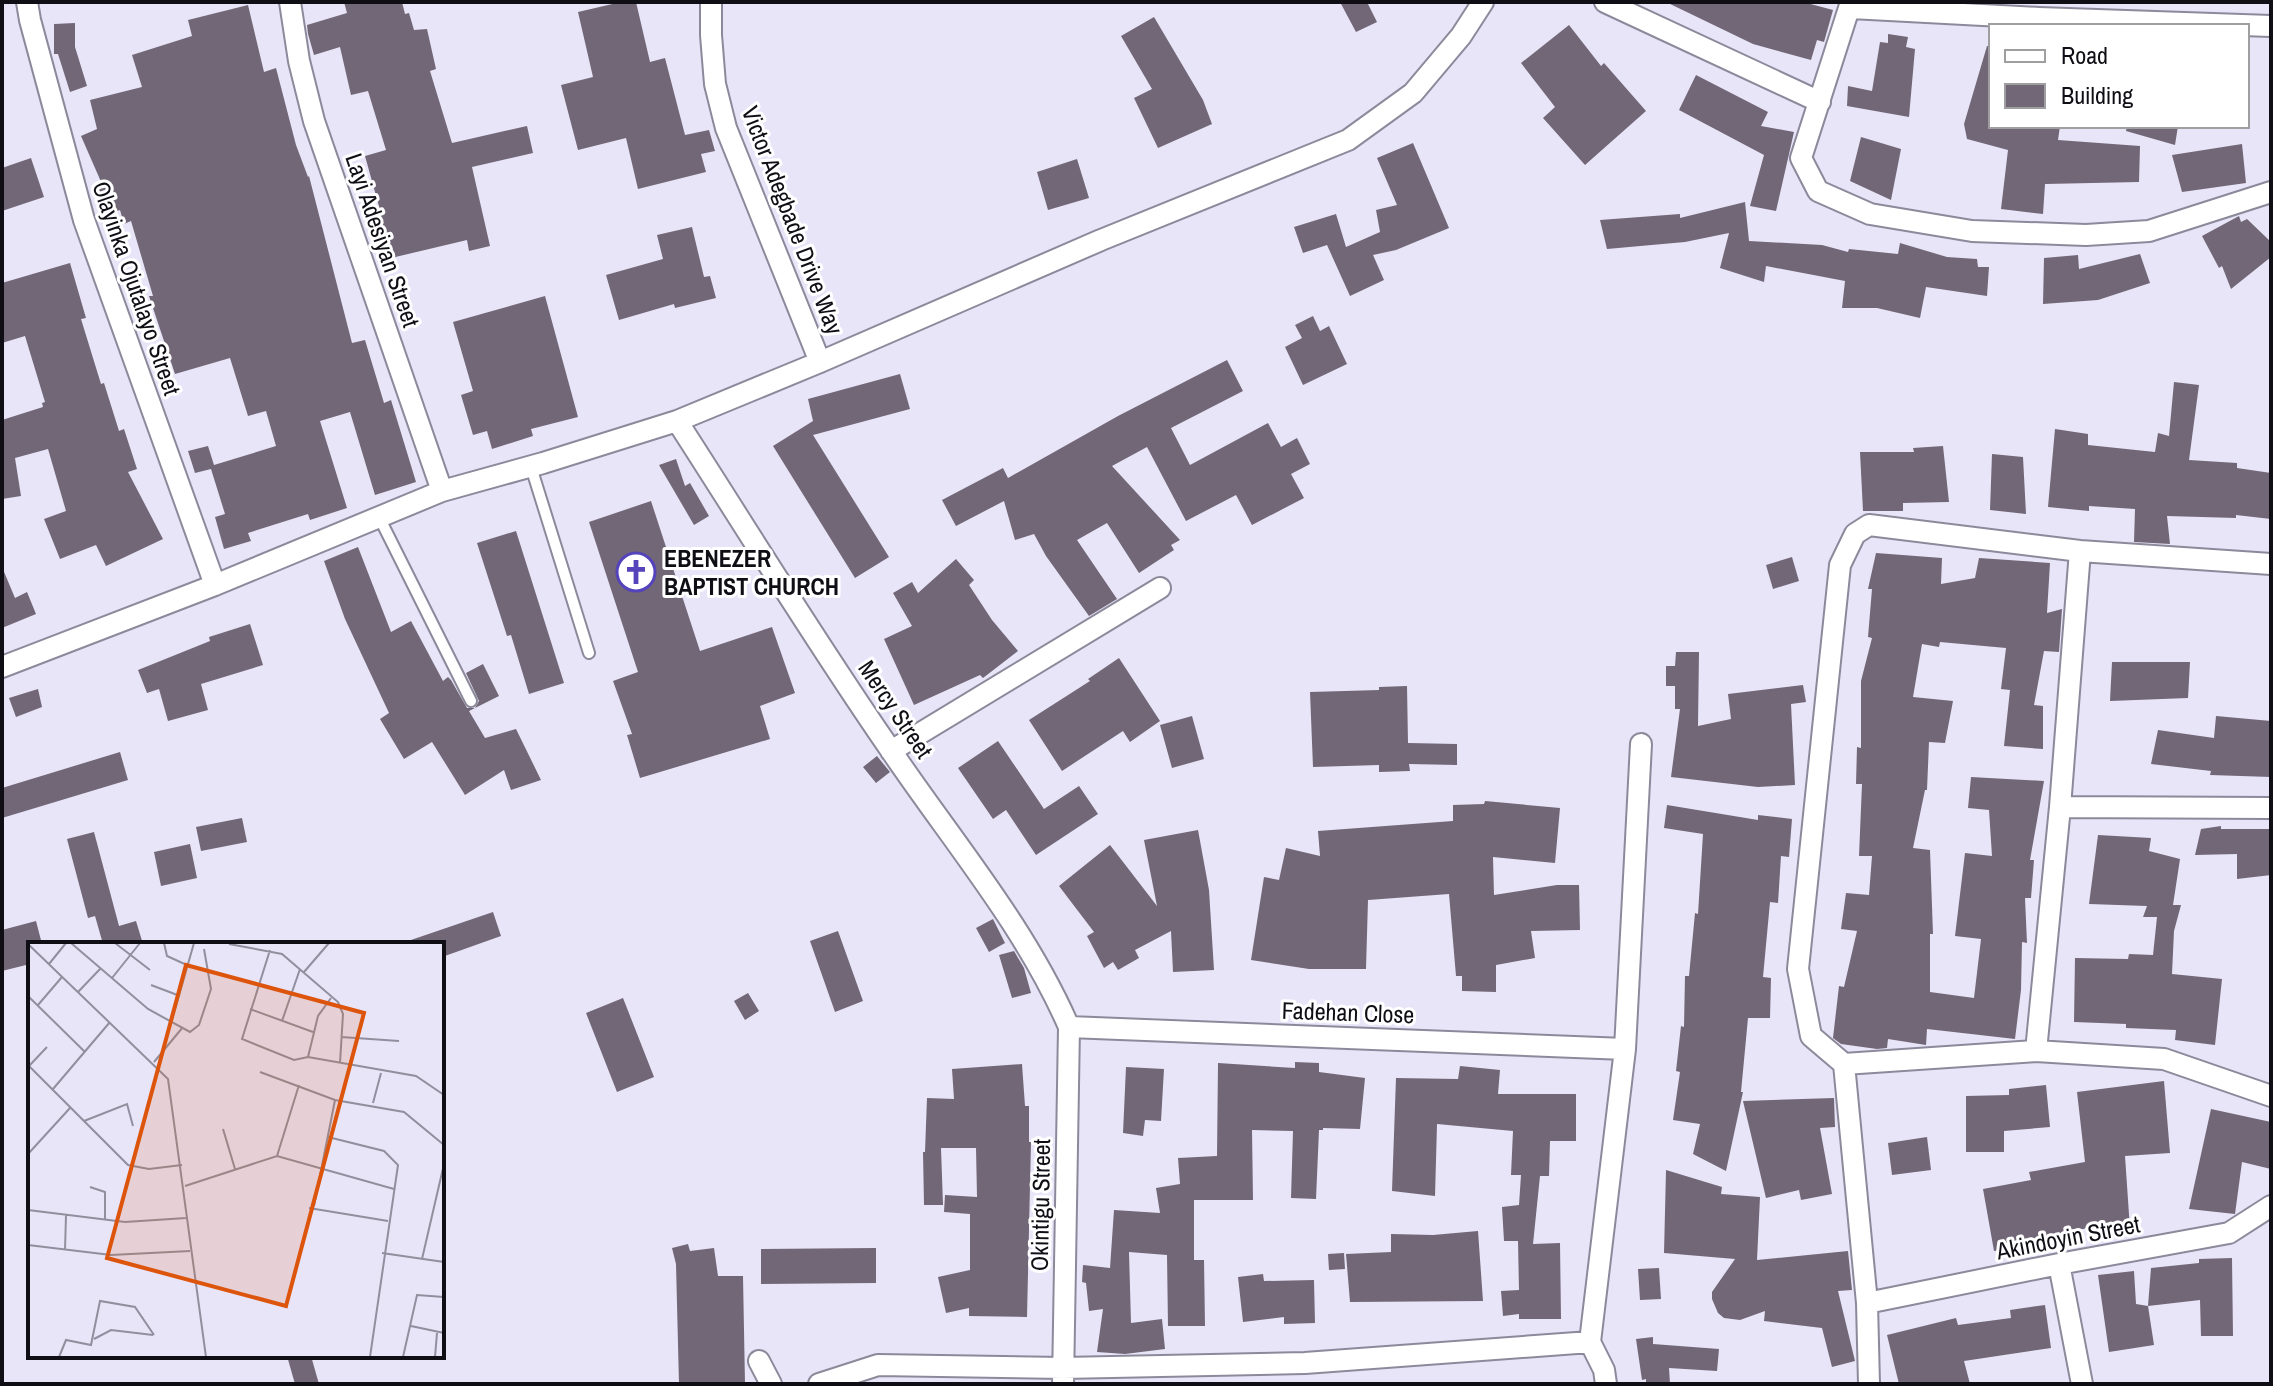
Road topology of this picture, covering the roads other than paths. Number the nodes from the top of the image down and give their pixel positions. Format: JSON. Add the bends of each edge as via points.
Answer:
{"nodes":[{"id":1,"x":27,"y":2,"type":"edge"},
{"id":2,"x":290,"y":2,"type":"edge"},
{"id":3,"x":711,"y":2,"type":"edge"},
{"id":4,"x":1483,"y":2,"type":"edge"},
{"id":5,"x":1605,"y":2,"type":"edge"},
{"id":6,"x":1851,"y":5,"type":"edge"},
{"id":7,"x":2040,"y":10,"type":"edge"},
{"id":8,"x":2242,"y":24,"type":"edge"},
{"id":9,"x":2249,"y":24,"type":"edge"},
{"id":10,"x":2271,"y":26,"type":"edge"},
{"id":11,"x":1820,"y":102,"type":"junction"},
{"id":12,"x":2271,"y":192,"type":"edge"},
{"id":13,"x":820,"y":362,"type":"junction"},
{"id":14,"x":677,"y":421,"type":"junction"},
{"id":15,"x":531,"y":467,"type":"junction"},
{"id":16,"x":442,"y":491,"type":"junction"},
{"id":17,"x":379,"y":517,"type":"junction"},
{"id":18,"x":2080,"y":551,"type":"junction"},
{"id":19,"x":2271,"y":564,"type":"edge"},
{"id":20,"x":215,"y":585,"type":"junction"},
{"id":21,"x":1160,"y":588,"type":"dead end"},
{"id":22,"x":589,"y":653,"type":"dead end"},
{"id":23,"x":2,"y":667,"type":"edge"},
{"id":24,"x":471,"y":701,"type":"dead end"},
{"id":25,"x":1641,"y":744,"type":"dead end"},
{"id":26,"x":891,"y":751,"type":"junction"},
{"id":27,"x":2060,"y":807,"type":"junction"},
{"id":28,"x":2271,"y":808,"type":"edge"},
{"id":29,"x":1069,"y":1027,"type":"junction"},
{"id":30,"x":1625,"y":1049,"type":"junction"},
{"id":31,"x":2036,"y":1051,"type":"junction"},
{"id":32,"x":1844,"y":1064,"type":"junction"},
{"id":33,"x":2271,"y":1096,"type":"edge"},
{"id":34,"x":2271,"y":1206,"type":"edge"},
{"id":35,"x":2059,"y":1264,"type":"junction"},
{"id":36,"x":1867,"y":1303,"type":"junction"},
{"id":37,"x":1590,"y":1342,"type":"junction"},
{"id":38,"x":759,"y":1361,"type":"dead end"},
{"id":39,"x":1305,"y":1363,"type":"junction"},
{"id":40,"x":1063,"y":1376,"type":"edge"},
{"id":41,"x":771,"y":1384,"type":"edge"},
{"id":42,"x":819,"y":1384,"type":"edge"},
{"id":43,"x":1305,"y":1384,"type":"edge"},
{"id":44,"x":1606,"y":1384,"type":"edge"},
{"id":45,"x":1869,"y":1384,"type":"edge"},
{"id":46,"x":2082,"y":1384,"type":"edge"}],
"edges":[{"from":1,"to":20,"type":"street","name":"Olayinka Ojutalayo Street","via":[[84,220]]},
{"from":2,"to":16,"type":"street","name":"Layi Adesiyan Street","via":[[314,121]]},
{"from":3,"to":13,"type":"street","name":"Victor Adegbade Drive Way","via":[[715,84],[726,128]]},
{"from":4,"to":13,"type":"street","via":[[1413,93],[1348,140]]},
{"from":5,"to":11,"type":"street"},
{"from":6,"to":7,"type":"street"},
{"from":6,"to":11,"type":"street"},
{"from":7,"to":8,"type":"street"},
{"from":9,"to":10,"type":"street"},
{"from":11,"to":12,"type":"street","via":[[1801,158],[1818,191],[1870,214],[1972,231],[2101,234],[2149,231]]},
{"from":13,"to":14,"type":"street"},
{"from":14,"to":15,"type":"street"},
{"from":14,"to":26,"type":"street","name":"Mercy Street"},
{"from":15,"to":16,"type":"street"},
{"from":15,"to":22,"type":"lane"},
{"from":16,"to":17,"type":"street"},
{"from":17,"to":20,"type":"street"},
{"from":17,"to":24,"type":"lane"},
{"from":18,"to":19,"type":"street"},
{"from":18,"to":27,"type":"street"},
{"from":18,"to":32,"type":"street","via":[[1869,525],[1846,549],[1840,565],[1798,969],[1811,1036]]},
{"from":20,"to":23,"type":"street"},
{"from":21,"to":26,"type":"street"},
{"from":25,"to":30,"type":"street"},
{"from":26,"to":29,"type":"street","name":"Mercy Street","via":[[1016,928],[1049,981]]},
{"from":27,"to":28,"type":"street"},
{"from":27,"to":31,"type":"street"},
{"from":29,"to":30,"type":"street","name":"Fadehan Close"},
{"from":29,"to":40,"type":"street","name":"Okintigu Street"},
{"from":30,"to":37,"type":"street"},
{"from":31,"to":32,"type":"street"},
{"from":31,"to":33,"type":"street","via":[[2164,1059]]},
{"from":32,"to":36,"type":"street"},
{"from":34,"to":35,"type":"street","name":"Akindoyin Street","via":[[2229,1233]]},
{"from":35,"to":36,"type":"street","name":"Akindoyin Street"},
{"from":35,"to":46,"type":"street"},
{"from":36,"to":45,"type":"street"},
{"from":37,"to":39,"type":"street"},
{"from":37,"to":44,"type":"street"},
{"from":38,"to":41,"type":"street"},
{"from":39,"to":40,"type":"street"},
{"from":39,"to":43,"type":"street"},
{"from":40,"to":42,"type":"street","via":[[878,1365]]}]}
